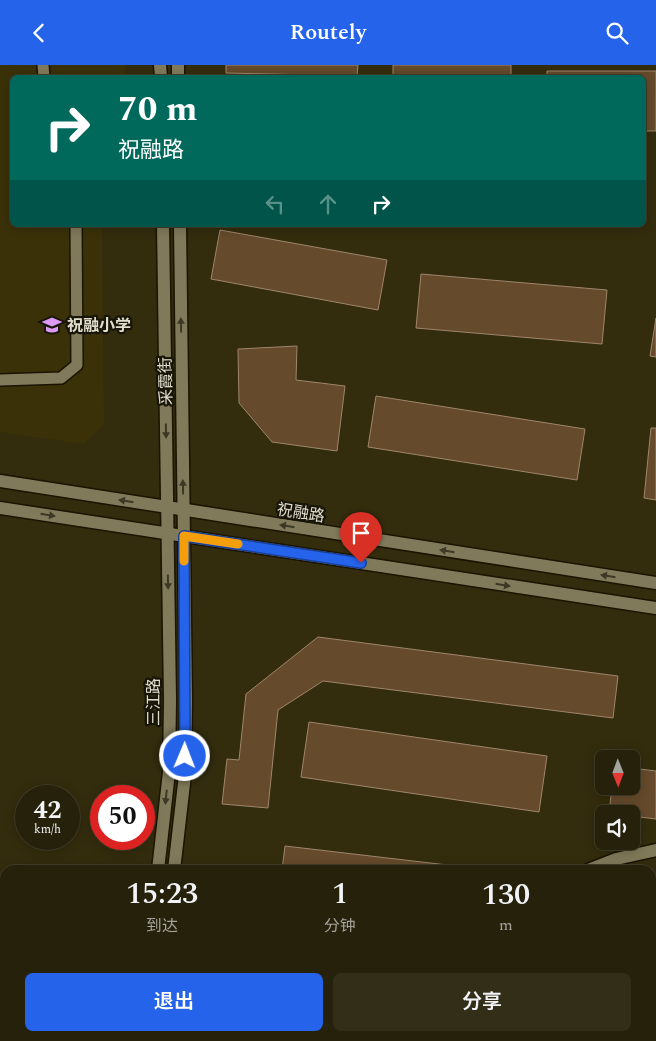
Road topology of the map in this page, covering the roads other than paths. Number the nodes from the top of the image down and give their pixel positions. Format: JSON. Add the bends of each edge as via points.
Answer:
{"nodes":[{"id":1,"x":76,"y":227,"type":"edge"},
{"id":2,"x":163,"y":227,"type":"edge"},
{"id":3,"x":180,"y":227,"type":"edge"},
{"id":4,"x":0,"y":380,"type":"edge"},
{"id":5,"x":0,"y":481,"type":"edge"},
{"id":6,"x":167,"y":507,"type":"junction"},
{"id":7,"x":0,"y":508,"type":"edge"},
{"id":8,"x":183,"y":510,"type":"junction"},
{"id":9,"x":167,"y":533,"type":"junction"},
{"id":10,"x":184,"y":536,"type":"junction"},
{"id":11,"x":656,"y":583,"type":"edge"},
{"id":12,"x":656,"y":608,"type":"edge"},
{"id":13,"x":656,"y":850,"type":"edge"},
{"id":14,"x":159,"y":865,"type":"edge"},
{"id":15,"x":175,"y":865,"type":"edge"},
{"id":16,"x":601,"y":865,"type":"edge"}],
"edges":[{"from":1,"to":4,"type":"lane","via":[[77,365],[61,378]]},
{"from":2,"to":6,"type":"main road","name":"采霞街","one_way":true},
{"from":8,"to":3,"type":"main road","name":"采霞街","one_way":true},
{"from":6,"to":5,"type":"main road","name":"祝融路","one_way":true},
{"from":6,"to":8,"type":"main road","name":"祝融路"},
{"from":6,"to":9,"type":"main road","name":"采霞街"},
{"from":7,"to":9,"type":"main road","one_way":true},
{"from":8,"to":10,"type":"main road","name":"采霞街"},
{"from":11,"to":8,"type":"main road","name":"祝融路","one_way":true},
{"from":9,"to":10,"type":"main road"},
{"from":9,"to":14,"type":"main road","name":"三江路","one_way":true,"via":[[170,700],[168,772]]},
{"from":10,"to":12,"type":"main road","one_way":true},
{"from":10,"to":15,"type":"main road","name":"三江路","via":[[185,775]]},
{"from":13,"to":16,"type":"main road"}]}
